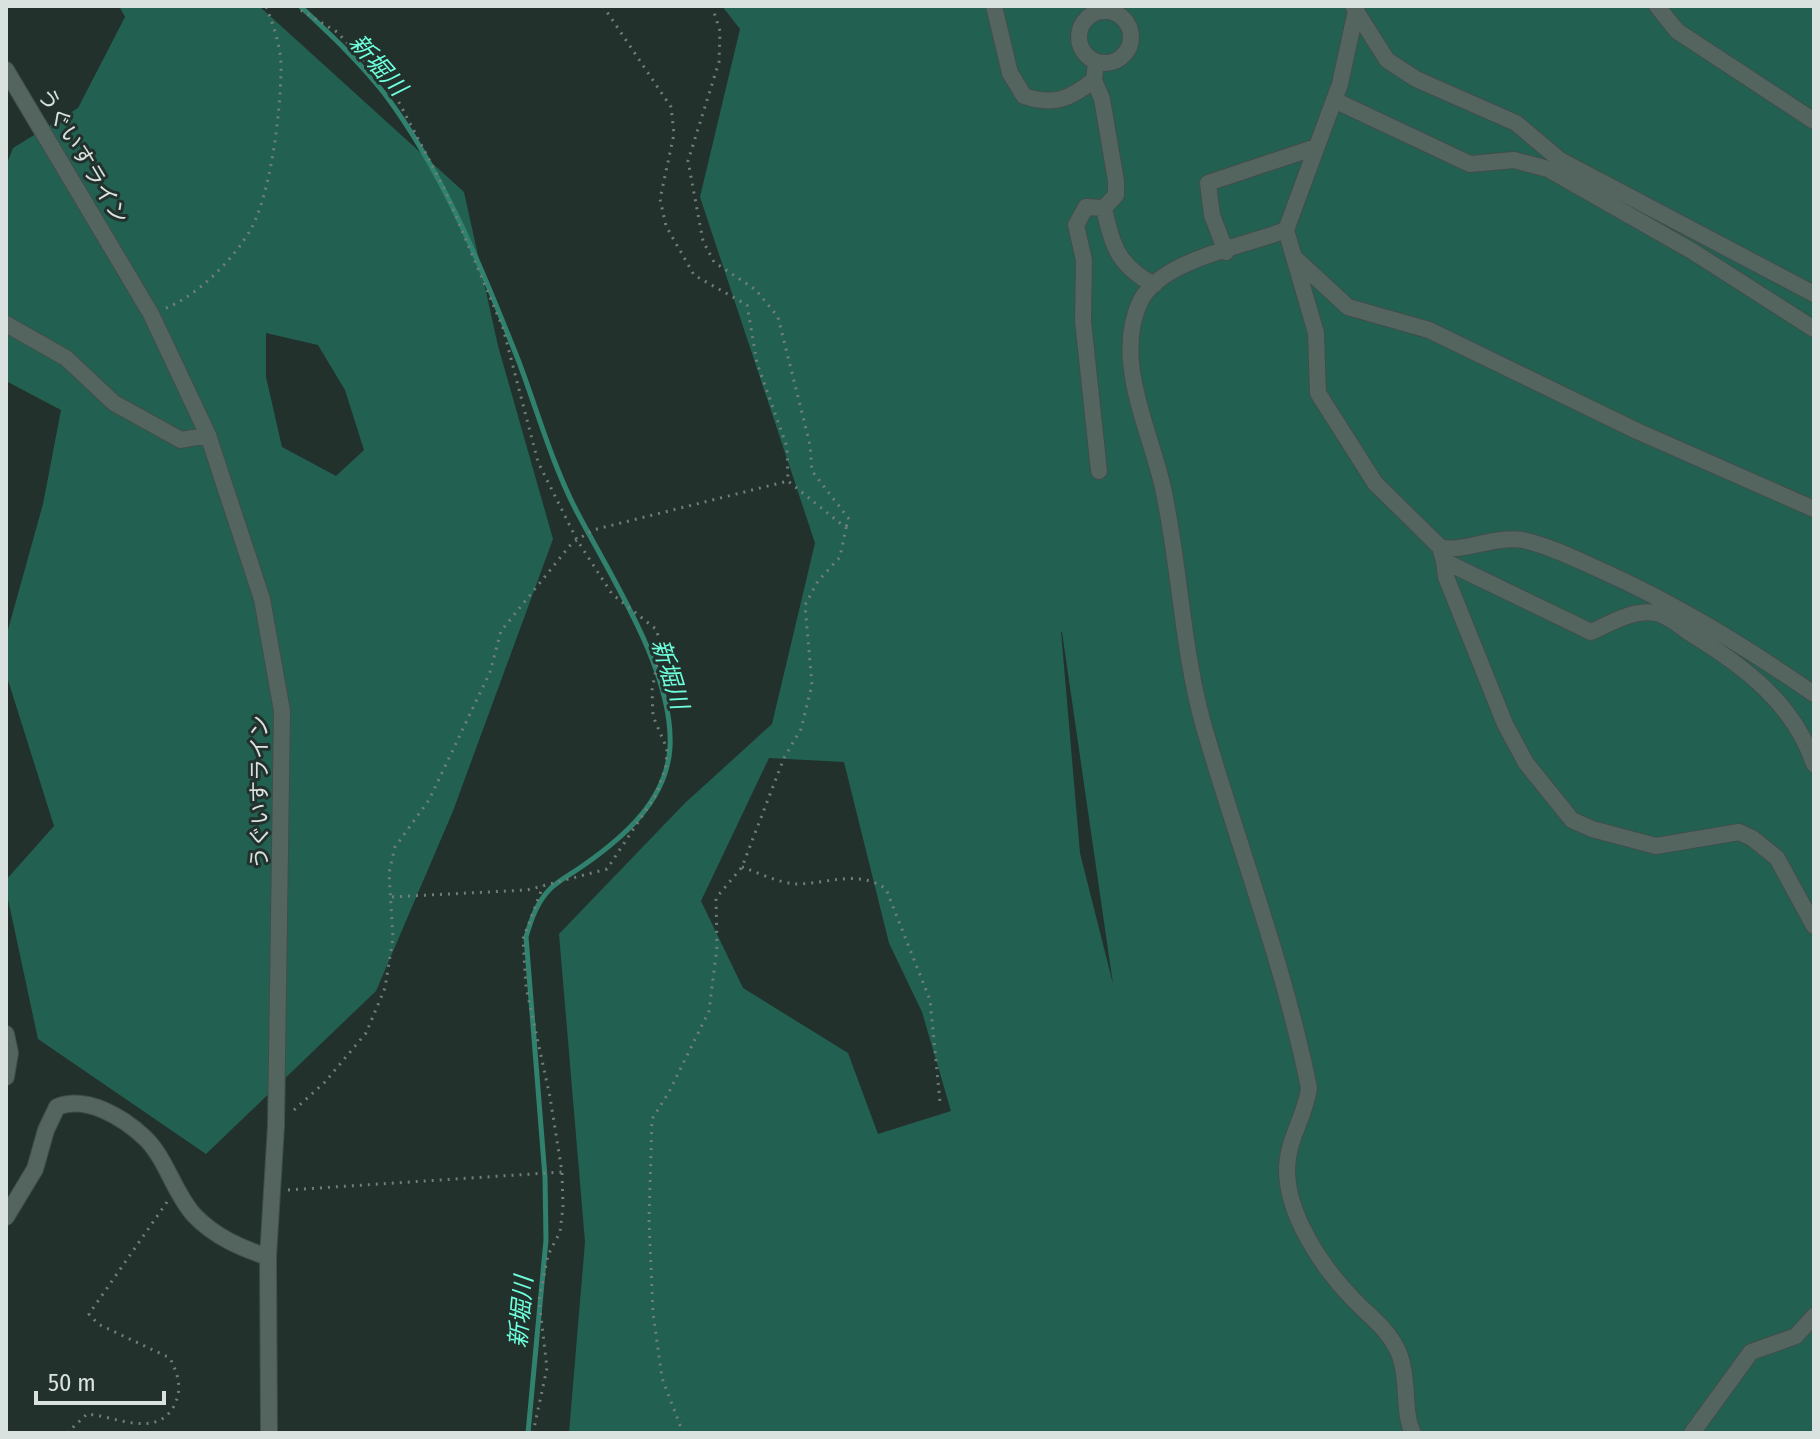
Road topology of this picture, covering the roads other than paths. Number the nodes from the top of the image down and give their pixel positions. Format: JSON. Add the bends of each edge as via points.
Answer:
{"nodes":[{"id":1,"x":994,"y":6,"type":"edge"},
{"id":2,"x":1657,"y":6,"type":"edge"},
{"id":3,"x":1355,"y":7,"type":"edge"},
{"id":4,"x":1115,"y":9,"type":"edge"},
{"id":5,"x":1096,"y":62,"type":"junction"},
{"id":6,"x":7,"y":73,"type":"edge"},
{"id":7,"x":1094,"y":80,"type":"junction"},
{"id":8,"x":1334,"y":100,"type":"junction"},
{"id":9,"x":1814,"y":121,"type":"edge"},
{"id":10,"x":1316,"y":147,"type":"junction"},
{"id":11,"x":1104,"y":208,"type":"junction"},
{"id":12,"x":1286,"y":230,"type":"junction"},
{"id":13,"x":1226,"y":252,"type":"junction"},
{"id":14,"x":1295,"y":258,"type":"junction"},
{"id":15,"x":1154,"y":285,"type":"junction"},
{"id":16,"x":1814,"y":294,"type":"edge"},
{"id":17,"x":6,"y":324,"type":"edge"},
{"id":18,"x":1814,"y":329,"type":"edge"},
{"id":19,"x":208,"y":435,"type":"junction"},
{"id":20,"x":1099,"y":471,"type":"dead end"},
{"id":21,"x":1814,"y":509,"type":"edge"},
{"id":22,"x":1442,"y":554,"type":"junction"},
{"id":23,"x":1814,"y":694,"type":"edge"},
{"id":24,"x":1814,"y":764,"type":"edge"},
{"id":25,"x":1814,"y":926,"type":"edge"},
{"id":26,"x":6,"y":1034,"type":"edge"},
{"id":27,"x":6,"y":1077,"type":"edge"},
{"id":28,"x":6,"y":1217,"type":"edge"},
{"id":29,"x":268,"y":1257,"type":"junction"},
{"id":30,"x":1814,"y":1316,"type":"edge"},
{"id":31,"x":269,"y":1433,"type":"edge"},
{"id":32,"x":1413,"y":1433,"type":"edge"},
{"id":33,"x":1692,"y":1433,"type":"edge"}],
"edges":[{"from":1,"to":7,"type":"street","via":[[1010,73],[1024,96],[1044,103],[1076,94]]},
{"from":2,"to":9,"type":"street","via":[[1677,31]]},
{"from":3,"to":8,"type":"street"},
{"from":3,"to":16,"type":"street","via":[[1387,60],[1416,79],[1516,123],[1560,160]]},
{"from":4,"to":5,"type":"street","via":[[1095,14],[1081,28],[1081,48]]},
{"from":4,"to":5,"type":"street","via":[[1129,26],[1130,46],[1116,61]]},
{"from":5,"to":7,"type":"street"},
{"from":6,"to":19,"type":"street","name":"うぐいすライン","via":[[151,314]]},
{"from":7,"to":11,"type":"street","via":[[1116,181],[1116,195]]},
{"from":8,"to":10,"type":"street"},
{"from":8,"to":18,"type":"street","via":[[1470,164],[1514,160],[1548,169]]},
{"from":10,"to":12,"type":"street"},
{"from":10,"to":13,"type":"street","via":[[1208,183],[1212,215]]},
{"from":11,"to":15,"type":"street","via":[[1120,257],[1130,272]]},
{"from":11,"to":20,"type":"street","via":[[1086,207],[1076,225],[1084,260],[1083,321]]},
{"from":12,"to":13,"type":"street"},
{"from":12,"to":14,"type":"street"},
{"from":13,"to":15,"type":"street","via":[[1188,263]]},
{"from":14,"to":21,"type":"street","via":[[1348,307],[1429,330]]},
{"from":14,"to":22,"type":"street","via":[[1316,333],[1318,393],[1375,483]]},
{"from":15,"to":32,"type":"street","via":[[1143,296],[1131,325],[1129,357],[1163,489],[1203,724],[1277,955],[1309,1088],[1306,1108],[1291,1134],[1290,1204],[1337,1282],[1382,1325],[1398,1351]]},
{"from":17,"to":19,"type":"street","via":[[66,358],[114,403],[181,440]]},
{"from":19,"to":29,"type":"street","name":"うぐいすライン","via":[[262,599],[282,711],[276,1126]]},
{"from":22,"to":23,"type":"street","via":[[1504,538],[1564,554],[1658,595]]},
{"from":22,"to":24,"type":"street","via":[[1591,632],[1636,612],[1658,613],[1741,665],[1774,696]]},
{"from":22,"to":25,"type":"street","via":[[1446,577],[1505,724],[1526,763],[1572,820],[1656,846],[1739,832],[1777,858]]},
{"from":26,"to":27,"type":"street"},
{"from":28,"to":29,"type":"street","via":[[35,1169],[57,1107],[69,1102],[96,1106],[146,1138],[195,1216],[234,1245]]},
{"from":29,"to":31,"type":"street","name":"うぐいすライン"},
{"from":30,"to":33,"type":"street","via":[[1796,1336],[1751,1352]]}]}
